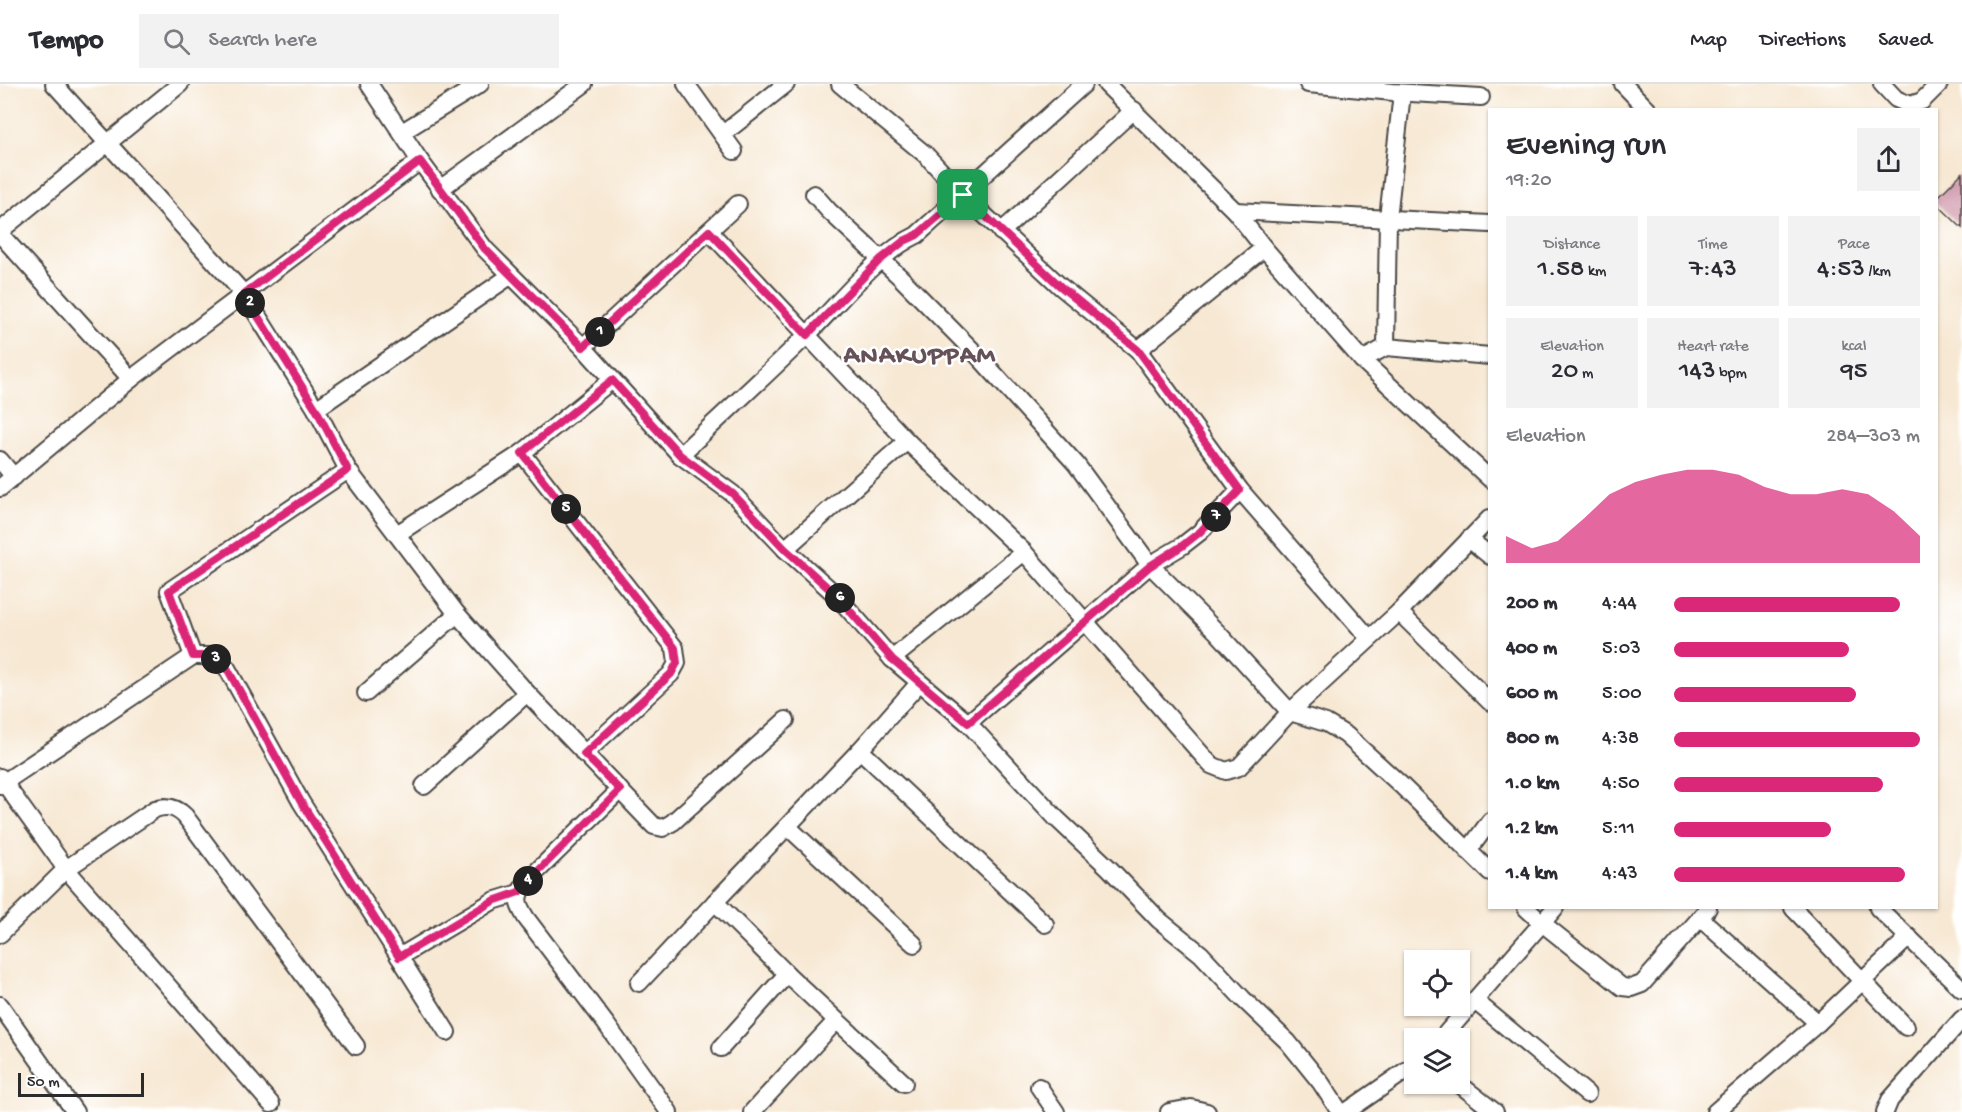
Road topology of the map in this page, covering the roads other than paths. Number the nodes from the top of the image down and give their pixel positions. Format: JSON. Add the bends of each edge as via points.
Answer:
{"nodes":[{"id":1,"x":54,"y":84,"type":"edge"},
{"id":2,"x":180,"y":84,"type":"edge"},
{"id":3,"x":369,"y":84,"type":"edge"},
{"id":4,"x":480,"y":84,"type":"edge"},
{"id":5,"x":584,"y":84,"type":"edge"},
{"id":6,"x":686,"y":84,"type":"edge"},
{"id":7,"x":786,"y":84,"type":"edge"},
{"id":8,"x":840,"y":84,"type":"edge"},
{"id":9,"x":1084,"y":84,"type":"edge"},
{"id":10,"x":1106,"y":84,"type":"edge"},
{"id":11,"x":1308,"y":84,"type":"edge"},
{"id":12,"x":1623,"y":84,"type":"edge"},
{"id":13,"x":1882,"y":84,"type":"edge"},
{"id":14,"x":1939,"y":84,"type":"edge"},
{"id":15,"x":1396,"y":90,"type":"edge"},
{"id":16,"x":1481,"y":97,"type":"dead end"},
{"id":17,"x":1646,"y":108,"type":"edge"},
{"id":18,"x":1134,"y":110,"type":"junction"},
{"id":19,"x":402,"y":132,"type":"junction"},
{"id":20,"x":723,"y":134,"type":"junction"},
{"id":21,"x":106,"y":143,"type":"junction"},
{"id":22,"x":734,"y":151,"type":"dead end"},
{"id":23,"x":420,"y":161,"type":"junction"},
{"id":24,"x":440,"y":189,"type":"junction"},
{"id":25,"x":814,"y":194,"type":"dead end"},
{"id":26,"x":963,"y":195,"type":"junction"},
{"id":27,"x":738,"y":204,"type":"dead end"},
{"id":28,"x":1235,"y":211,"type":"junction"},
{"id":29,"x":1388,"y":218,"type":"junction"},
{"id":30,"x":1488,"y":224,"type":"edge"},
{"id":31,"x":709,"y":231,"type":"junction"},
{"id":32,"x":1001,"y":232,"type":"junction"},
{"id":33,"x":0,"y":233,"type":"edge"},
{"id":34,"x":1264,"y":248,"type":"junction"},
{"id":35,"x":880,"y":260,"type":"junction"},
{"id":36,"x":510,"y":276,"type":"junction"},
{"id":37,"x":244,"y":294,"type":"junction"},
{"id":38,"x":807,"y":335,"type":"junction"},
{"id":39,"x":1386,"y":346,"type":"junction"},
{"id":40,"x":583,"y":347,"type":"junction"},
{"id":41,"x":1138,"y":350,"type":"junction"},
{"id":42,"x":1488,"y":356,"type":"edge"},
{"id":43,"x":1362,"y":360,"type":"junction"},
{"id":44,"x":131,"y":379,"type":"junction"},
{"id":45,"x":612,"y":380,"type":"junction"},
{"id":46,"x":316,"y":409,"type":"junction"},
{"id":47,"x":908,"y":441,"type":"junction"},
{"id":48,"x":522,"y":453,"type":"junction"},
{"id":49,"x":680,"y":455,"type":"junction"},
{"id":50,"x":0,"y":460,"type":"edge"},
{"id":51,"x":348,"y":470,"type":"junction"},
{"id":52,"x":14,"y":477,"type":"junction"},
{"id":53,"x":1488,"y":477,"type":"edge"},
{"id":54,"x":0,"y":488,"type":"edge"},
{"id":55,"x":1240,"y":490,"type":"junction"},
{"id":56,"x":1488,"y":520,"type":"edge"},
{"id":57,"x":397,"y":534,"type":"junction"},
{"id":58,"x":1469,"y":539,"type":"junction"},
{"id":59,"x":785,"y":549,"type":"junction"},
{"id":60,"x":1024,"y":552,"type":"junction"},
{"id":61,"x":1488,"y":554,"type":"edge"},
{"id":62,"x":1150,"y":566,"type":"junction"},
{"id":63,"x":1399,"y":612,"type":"junction"},
{"id":64,"x":457,"y":614,"type":"junction"},
{"id":65,"x":1085,"y":623,"type":"junction"},
{"id":66,"x":1369,"y":638,"type":"junction"},
{"id":67,"x":193,"y":656,"type":"junction"},
{"id":68,"x":892,"y":659,"type":"junction"},
{"id":69,"x":919,"y":683,"type":"junction"},
{"id":70,"x":366,"y":693,"type":"dead end"},
{"id":71,"x":527,"y":693,"type":"junction"},
{"id":72,"x":1488,"y":700,"type":"edge"},
{"id":73,"x":1290,"y":712,"type":"junction"},
{"id":74,"x":786,"y":720,"type":"dead end"},
{"id":75,"x":968,"y":723,"type":"junction"},
{"id":76,"x":860,"y":750,"type":"junction"},
{"id":77,"x":584,"y":754,"type":"junction"},
{"id":78,"x":1,"y":781,"type":"edge"},
{"id":79,"x":423,"y":786,"type":"dead end"},
{"id":80,"x":620,"y":790,"type":"junction"},
{"id":81,"x":1488,"y":824,"type":"edge"},
{"id":82,"x":788,"y":827,"type":"junction"},
{"id":83,"x":1468,"y":851,"type":"junction"},
{"id":84,"x":66,"y":869,"type":"junction"},
{"id":85,"x":1488,"y":870,"type":"edge"},
{"id":86,"x":519,"y":892,"type":"junction"},
{"id":87,"x":715,"y":902,"type":"junction"},
{"id":88,"x":1527,"y":909,"type":"edge"},
{"id":89,"x":1554,"y":909,"type":"edge"},
{"id":90,"x":1794,"y":909,"type":"edge"},
{"id":91,"x":1879,"y":909,"type":"edge"},
{"id":92,"x":1704,"y":913,"type":"edge"},
{"id":93,"x":1542,"y":923,"type":"junction"},
{"id":94,"x":1045,"y":924,"type":"dead end"},
{"id":95,"x":0,"y":934,"type":"edge"},
{"id":96,"x":1909,"y":937,"type":"junction"},
{"id":97,"x":914,"y":944,"type":"dead end"},
{"id":98,"x":399,"y":957,"type":"junction"},
{"id":99,"x":788,"y":974,"type":"junction"},
{"id":100,"x":1863,"y":980,"type":"junction"},
{"id":101,"x":639,"y":983,"type":"dead end"},
{"id":102,"x":1962,"y":989,"type":"edge"},
{"id":103,"x":1475,"y":1001,"type":"junction"},
{"id":104,"x":0,"y":1005,"type":"edge"},
{"id":105,"x":1962,"y":1019,"type":"edge"},
{"id":106,"x":836,"y":1021,"type":"junction"},
{"id":107,"x":1818,"y":1023,"type":"junction"},
{"id":108,"x":1906,"y":1027,"type":"dead end"},
{"id":109,"x":1451,"y":1028,"type":"edge"},
{"id":110,"x":447,"y":1032,"type":"dead end"},
{"id":111,"x":356,"y":1046,"type":"dead end"},
{"id":112,"x":721,"y":1048,"type":"dead end"},
{"id":113,"x":1404,"y":1072,"type":"edge"},
{"id":114,"x":904,"y":1083,"type":"dead end"},
{"id":115,"x":1038,"y":1087,"type":"dead end"},
{"id":116,"x":1470,"y":1092,"type":"edge"},
{"id":117,"x":1587,"y":1094,"type":"dead end"},
{"id":118,"x":271,"y":1104,"type":"dead end"},
{"id":119,"x":75,"y":1112,"type":"edge"},
{"id":120,"x":669,"y":1112,"type":"edge"},
{"id":121,"x":752,"y":1112,"type":"edge"},
{"id":122,"x":1056,"y":1112,"type":"edge"},
{"id":123,"x":1169,"y":1112,"type":"edge"},
{"id":124,"x":1207,"y":1112,"type":"edge"},
{"id":125,"x":1340,"y":1112,"type":"edge"},
{"id":126,"x":1346,"y":1112,"type":"edge"},
{"id":127,"x":1495,"y":1112,"type":"edge"},
{"id":128,"x":1715,"y":1112,"type":"edge"},
{"id":129,"x":1885,"y":1112,"type":"edge"}],
"edges":[{"from":1,"to":21,"type":"street"},
{"from":2,"to":21,"type":"street"},
{"from":3,"to":19,"type":"street"},
{"from":4,"to":19,"type":"street"},
{"from":5,"to":24,"type":"street"},
{"from":6,"to":20,"type":"street"},
{"from":7,"to":20,"type":"street"},
{"from":8,"to":26,"type":"street","via":[[926,154]]},
{"from":9,"to":26,"type":"street"},
{"from":10,"to":18,"type":"street"},
{"from":11,"to":15,"type":"street"},
{"from":12,"to":17,"type":"street"},
{"from":13,"to":14,"type":"street","via":[[1896,99],[1910,105],[1922,101]]},
{"from":15,"to":16,"type":"street"},
{"from":15,"to":29,"type":"street"},
{"from":18,"to":28,"type":"street"},
{"from":18,"to":32,"type":"street"},
{"from":19,"to":23,"type":"street"},
{"from":20,"to":22,"type":"street"},
{"from":21,"to":33,"type":"street"},
{"from":21,"to":37,"type":"street"},
{"from":23,"to":24,"type":"street"},
{"from":23,"to":37,"type":"street"},
{"from":24,"to":36,"type":"street"},
{"from":25,"to":35,"type":"street"},
{"from":26,"to":32,"type":"street"},
{"from":26,"to":35,"type":"street","via":[[917,235]]},
{"from":27,"to":31,"type":"street"},
{"from":28,"to":29,"type":"street"},
{"from":28,"to":34,"type":"street"},
{"from":29,"to":30,"type":"street"},
{"from":29,"to":39,"type":"street"},
{"from":31,"to":38,"type":"street"},
{"from":31,"to":40,"type":"street"},
{"from":32,"to":41,"type":"street"},
{"from":33,"to":44,"type":"street"},
{"from":34,"to":41,"type":"street"},
{"from":34,"to":43,"type":"street"},
{"from":35,"to":38,"type":"street"},
{"from":35,"to":62,"type":"street","via":[[979,357],[1076,464]]},
{"from":36,"to":40,"type":"street"},
{"from":36,"to":46,"type":"street"},
{"from":37,"to":44,"type":"street"},
{"from":37,"to":46,"type":"street"},
{"from":38,"to":47,"type":"street"},
{"from":38,"to":49,"type":"street"},
{"from":39,"to":42,"type":"street"},
{"from":39,"to":43,"type":"street"},
{"from":40,"to":45,"type":"street"},
{"from":41,"to":55,"type":"street"},
{"from":43,"to":53,"type":"street"},
{"from":44,"to":52,"type":"street"},
{"from":45,"to":48,"type":"street"},
{"from":45,"to":49,"type":"street"},
{"from":46,"to":51,"type":"street"},
{"from":47,"to":59,"type":"street"},
{"from":47,"to":60,"type":"street"},
{"from":48,"to":57,"type":"street"},
{"from":48,"to":77,"type":"street","via":[[675,648],[677,663],[671,674]]},
{"from":49,"to":59,"type":"street","via":[[733,494]]},
{"from":50,"to":52,"type":"street"},
{"from":51,"to":57,"type":"street"},
{"from":51,"to":67,"type":"street","via":[[169,591]]},
{"from":52,"to":54,"type":"street"},
{"from":55,"to":62,"type":"street","via":[[1200,532]]},
{"from":55,"to":66,"type":"street"},
{"from":56,"to":58,"type":"street"},
{"from":57,"to":64,"type":"street"},
{"from":58,"to":61,"type":"street"},
{"from":58,"to":63,"type":"street"},
{"from":59,"to":68,"type":"street","via":[[836,595]]},
{"from":60,"to":65,"type":"street"},
{"from":60,"to":68,"type":"street"},
{"from":62,"to":65,"type":"street"},
{"from":62,"to":73,"type":"street"},
{"from":63,"to":66,"type":"street"},
{"from":63,"to":72,"type":"street"},
{"from":64,"to":70,"type":"street"},
{"from":64,"to":71,"type":"street"},
{"from":65,"to":73,"type":"street","via":[[1211,765],[1226,771],[1239,767]]},
{"from":65,"to":75,"type":"street"},
{"from":66,"to":73,"type":"street"},
{"from":67,"to":78,"type":"street"},
{"from":67,"to":98,"type":"street","via":[[212,656],[227,668],[301,802]]},
{"from":68,"to":69,"type":"street"},
{"from":69,"to":75,"type":"street"},
{"from":69,"to":76,"type":"street"},
{"from":71,"to":77,"type":"street"},
{"from":71,"to":79,"type":"street"},
{"from":73,"to":83,"type":"street","via":[[1326,723],[1346,735]]},
{"from":74,"to":80,"type":"street","via":[[663,828],[654,826]]},
{"from":75,"to":125,"type":"street","via":[[1056,818],[1288,1042]]},
{"from":76,"to":82,"type":"street"},
{"from":76,"to":94,"type":"street"},
{"from":77,"to":80,"type":"street"},
{"from":78,"to":84,"type":"street"},
{"from":80,"to":86,"type":"street"},
{"from":81,"to":83,"type":"street"},
{"from":82,"to":87,"type":"street"},
{"from":82,"to":97,"type":"street"},
{"from":83,"to":85,"type":"street"},
{"from":84,"to":95,"type":"street"},
{"from":84,"to":111,"type":"street","via":[[155,809],[164,806],[179,810]]},
{"from":84,"to":118,"type":"street"},
{"from":86,"to":98,"type":"street","via":[[493,901]]},
{"from":86,"to":120,"type":"street","via":[[520,908],[526,918]]},
{"from":87,"to":99,"type":"street"},
{"from":87,"to":101,"type":"street"},
{"from":88,"to":93,"type":"street"},
{"from":89,"to":93,"type":"street"},
{"from":90,"to":100,"type":"street"},
{"from":91,"to":96,"type":"street"},
{"from":92,"to":93,"type":"street","via":[[1642,984],[1631,988],[1622,987]]},
{"from":92,"to":107,"type":"street"},
{"from":93,"to":103,"type":"street"},
{"from":96,"to":100,"type":"street"},
{"from":96,"to":102,"type":"street"},
{"from":98,"to":110,"type":"street"},
{"from":99,"to":106,"type":"street"},
{"from":99,"to":112,"type":"street"},
{"from":100,"to":107,"type":"street"},
{"from":100,"to":108,"type":"street"},
{"from":103,"to":109,"type":"street"},
{"from":103,"to":117,"type":"street"},
{"from":104,"to":119,"type":"street"},
{"from":105,"to":129,"type":"street","via":[[1890,1100]]},
{"from":106,"to":114,"type":"street"},
{"from":106,"to":121,"type":"street"},
{"from":107,"to":128,"type":"street"},
{"from":113,"to":126,"type":"street"},
{"from":115,"to":122,"type":"street"},
{"from":116,"to":127,"type":"street"},
{"from":123,"to":124,"type":"street","via":[[1191,1108]]}]}
